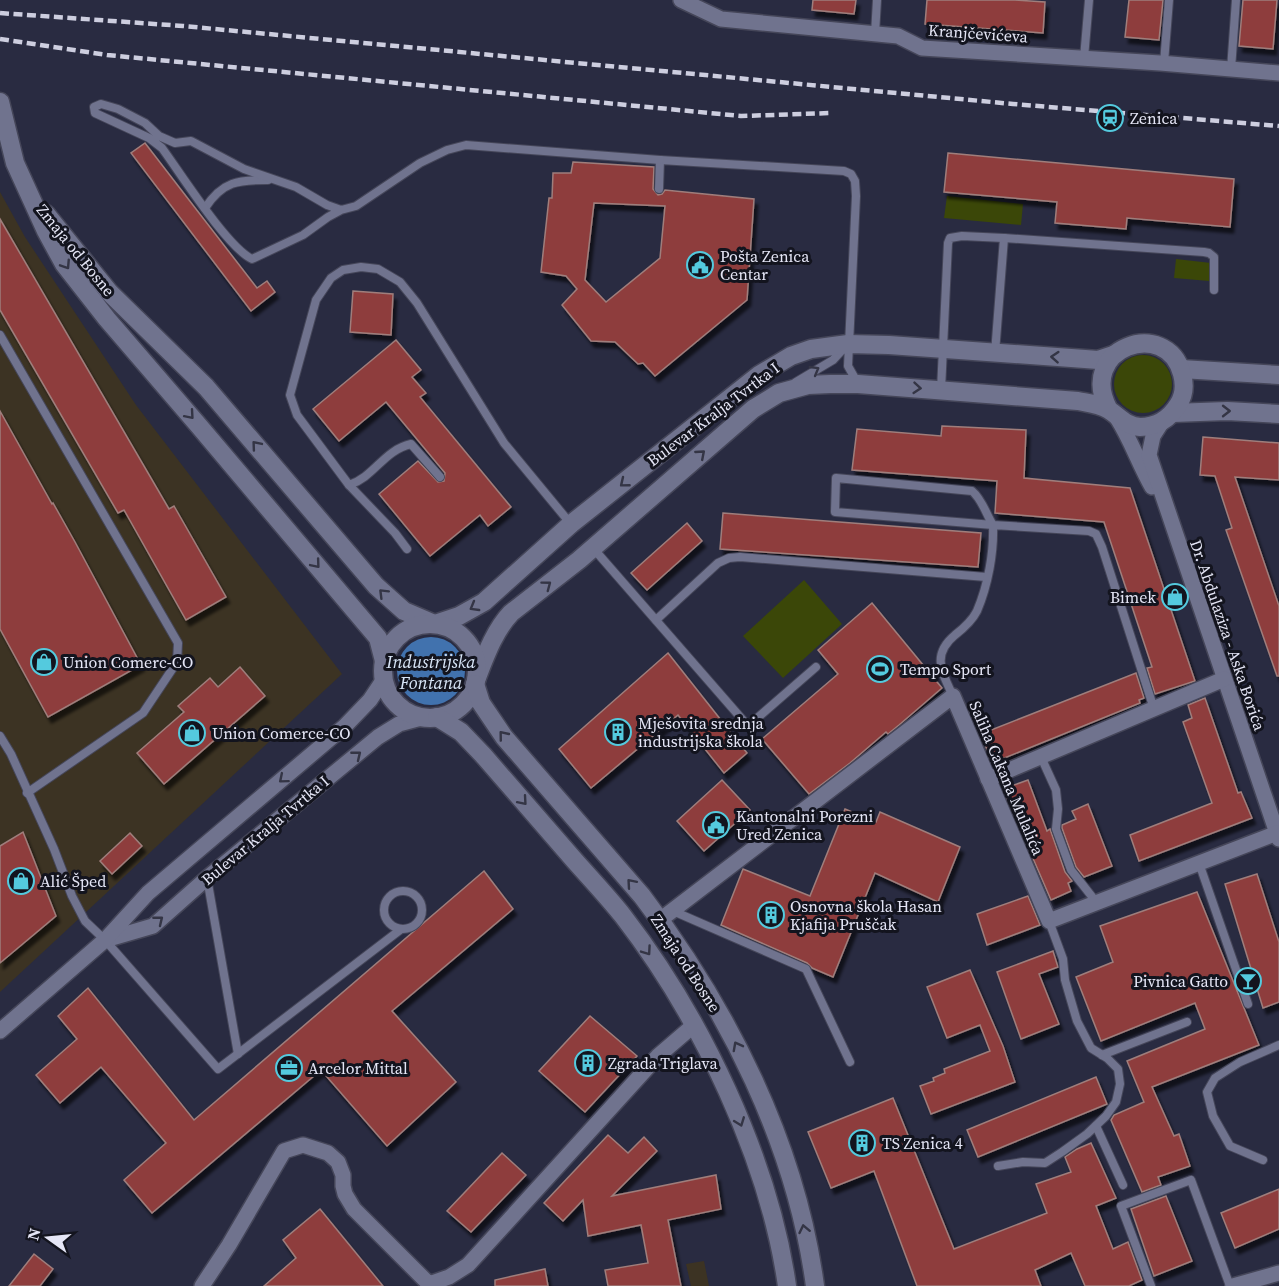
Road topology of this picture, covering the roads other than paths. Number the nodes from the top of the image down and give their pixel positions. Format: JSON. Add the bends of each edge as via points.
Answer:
{"nodes":[{"id":1,"x":681,"y":0,"type":"edge"},
{"id":2,"x":877,"y":0,"type":"edge"},
{"id":3,"x":1089,"y":0,"type":"edge"},
{"id":4,"x":1169,"y":0,"type":"edge"},
{"id":5,"x":1236,"y":0,"type":"edge"},
{"id":6,"x":875,"y":34,"type":"junction"},
{"id":7,"x":1084,"y":58,"type":"junction"},
{"id":8,"x":1164,"y":63,"type":"junction"},
{"id":9,"x":1232,"y":69,"type":"junction"},
{"id":10,"x":1279,"y":73,"type":"edge"},
{"id":11,"x":0,"y":102,"type":"edge"},
{"id":12,"x":660,"y":159,"type":"junction"},
{"id":13,"x":275,"y":180,"type":"junction"},
{"id":14,"x":658,"y":189,"type":"dead end"},
{"id":15,"x":30,"y":194,"type":"junction"},
{"id":16,"x":206,"y":208,"type":"junction"},
{"id":17,"x":341,"y":210,"type":"junction"},
{"id":18,"x":1004,"y":238,"type":"junction"},
{"id":19,"x":1214,"y":290,"type":"dead end"},
{"id":20,"x":0,"y":335,"type":"edge"},
{"id":21,"x":848,"y":344,"type":"junction"},
{"id":22,"x":944,"y":349,"type":"junction"},
{"id":23,"x":995,"y":353,"type":"junction"},
{"id":24,"x":1113,"y":355,"type":"junction"},
{"id":25,"x":1181,"y":369,"type":"junction"},
{"id":26,"x":1279,"y":375,"type":"edge"},
{"id":27,"x":858,"y":384,"type":"junction"},
{"id":28,"x":941,"y":390,"type":"junction"},
{"id":29,"x":779,"y":393,"type":"junction"},
{"id":30,"x":1113,"y":414,"type":"junction"},
{"id":31,"x":1279,"y":414,"type":"edge"},
{"id":32,"x":1168,"y":417,"type":"junction"},
{"id":33,"x":440,"y":477,"type":"dead end"},
{"id":34,"x":349,"y":485,"type":"junction"},
{"id":35,"x":1166,"y":510,"type":"junction"},
{"id":36,"x":571,"y":524,"type":"junction"},
{"id":37,"x":993,"y":525,"type":"junction"},
{"id":38,"x":593,"y":548,"type":"junction"},
{"id":39,"x":407,"y":549,"type":"dead end"},
{"id":40,"x":986,"y":577,"type":"junction"},
{"id":41,"x":656,"y":620,"type":"junction"},
{"id":42,"x":433,"y":624,"type":"junction"},
{"id":43,"x":816,"y":667,"type":"dead end"},
{"id":44,"x":384,"y":670,"type":"junction"},
{"id":45,"x":1224,"y":679,"type":"junction"},
{"id":46,"x":475,"y":682,"type":"junction"},
{"id":47,"x":952,"y":696,"type":"junction"},
{"id":48,"x":1154,"y":709,"type":"junction"},
{"id":49,"x":431,"y":717,"type":"junction"},
{"id":50,"x":0,"y":736,"type":"edge"},
{"id":51,"x":1041,"y":757,"type":"junction"},
{"id":52,"x":988,"y":779,"type":"junction"},
{"id":53,"x":27,"y":793,"type":"junction"},
{"id":54,"x":1278,"y":836,"type":"edge"},
{"id":55,"x":1199,"y":863,"type":"junction"},
{"id":56,"x":207,"y":878,"type":"junction"},
{"id":57,"x":1097,"y":903,"type":"junction"},
{"id":58,"x":666,"y":915,"type":"junction"},
{"id":59,"x":1049,"y":921,"type":"junction"},
{"id":60,"x":400,"y":930,"type":"junction"},
{"id":61,"x":105,"y":940,"type":"junction"},
{"id":62,"x":1248,"y":1004,"type":"dead end"},
{"id":63,"x":1187,"y":1022,"type":"dead end"},
{"id":64,"x":694,"y":1025,"type":"junction"},
{"id":65,"x":0,"y":1031,"type":"edge"},
{"id":66,"x":1279,"y":1045,"type":"edge"},
{"id":67,"x":238,"y":1054,"type":"junction"},
{"id":68,"x":1102,"y":1055,"type":"junction"},
{"id":69,"x":850,"y":1062,"type":"dead end"},
{"id":70,"x":1096,"y":1126,"type":"junction"},
{"id":71,"x":1263,"y":1160,"type":"dead end"},
{"id":72,"x":998,"y":1166,"type":"dead end"},
{"id":73,"x":1123,"y":1185,"type":"dead end"},
{"id":74,"x":1279,"y":1273,"type":"edge"},
{"id":75,"x":202,"y":1286,"type":"edge"},
{"id":76,"x":788,"y":1286,"type":"edge"},
{"id":77,"x":815,"y":1286,"type":"edge"},
{"id":78,"x":1151,"y":1286,"type":"edge"},
{"id":79,"x":1231,"y":1286,"type":"edge"}],
"edges":[{"from":1,"to":6,"type":"street","name":"Kranjčevićeva","via":[[721,19]]},
{"from":2,"to":6,"type":"lane"},
{"from":3,"to":7,"type":"lane"},
{"from":4,"to":8,"type":"lane"},
{"from":5,"to":9,"type":"lane"},
{"from":6,"to":7,"type":"street","name":"Kranjčevićeva","via":[[898,36],[922,48]]},
{"from":7,"to":8,"type":"street","name":"Kranjčevićeva"},
{"from":8,"to":9,"type":"street","name":"Kranjčevićeva"},
{"from":9,"to":10,"type":"street","name":"Kranjčevićeva"},
{"from":11,"to":15,"type":"main road","via":[[15,163]]},
{"from":12,"to":14,"type":"lane"},
{"from":12,"to":17,"type":"lane","via":[[466,145],[420,163],[356,206]]},
{"from":12,"to":21,"type":"lane","via":[[851,174],[856,196]]},
{"from":13,"to":16,"type":"lane","via":[[233,183],[222,188]]},
{"from":13,"to":16,"type":"lane","via":[[244,169],[191,141],[175,143],[159,136],[145,123],[118,109],[101,104],[94,107],[95,112],[162,148]]},
{"from":13,"to":17,"type":"lane"},
{"from":42,"to":15,"type":"main road","name":"Zmaja od Bosne","one_way":true,"via":[[404,611],[376,586],[206,387],[109,292]]},
{"from":15,"to":44,"type":"main road","name":"Zmaja od Bosne","one_way":true,"via":[[64,264],[82,289],[378,638]]},
{"from":16,"to":17,"type":"lane","via":[[243,255],[252,259],[303,236]]},
{"from":18,"to":19,"type":"lane","via":[[1209,253],[1214,257]]},
{"from":18,"to":22,"type":"lane","via":[[950,238]]},
{"from":18,"to":23,"type":"lane"},
{"from":20,"to":53,"type":"lane","via":[[178,643],[177,662],[143,713]]},
{"from":21,"to":22,"type":"main road","name":"Bulevar Kralja Tvrtka I"},
{"from":21,"to":27,"type":"lane","via":[[848,366]]},
{"from":29,"to":21,"type":"lane","one_way":true,"via":[[833,360]]},
{"from":21,"to":36,"type":"main road","name":"Bulevar Kralja Tvrtka I","one_way":true,"via":[[811,349],[759,375]]},
{"from":22,"to":23,"type":"main road","name":"Bulevar Kralja Tvrtka I"},
{"from":22,"to":28,"type":"lane"},
{"from":24,"to":23,"type":"main road","name":"Bulevar Kralja Tvrtka I","one_way":true,"via":[[1098,360]]},
{"from":24,"to":25,"type":"main road","name":"Bulevar Kralja Tvrtka I","via":[[1133,344],[1156,345],[1175,359]]},
{"from":24,"to":30,"type":"main road","via":[[1106,365],[1101,388],[1103,400]]},
{"from":25,"to":26,"type":"main road"},
{"from":25,"to":32,"type":"main road","via":[[1183,393]]},
{"from":27,"to":28,"type":"main road","name":"Bulevar Kralja Tvrtka I","one_way":true},
{"from":27,"to":29,"type":"main road","name":"Bulevar Kralja Tvrtka I","via":[[807,385]]},
{"from":28,"to":30,"type":"main road","name":"Bulevar Kralja Tvrtka I","via":[[1078,401]]},
{"from":38,"to":29,"type":"main road","name":"Bulevar Kralja Tvrtka I","one_way":true,"via":[[753,409]]},
{"from":30,"to":32,"type":"main road","name":"Bulevar Kralja Tvrtka I","via":[[1140,427]]},
{"from":30,"to":35,"type":"street","name":"Dr. Abdulaziza - Aska Borića","via":[[1126,431],[1140,466]]},
{"from":32,"to":31,"type":"main road","name":"Bulevar Kralja Tvrtka I","one_way":true,"via":[[1227,411]]},
{"from":32,"to":35,"type":"street","name":"Dr. Abdulaziza - Aska Borića","via":[[1153,436],[1149,455]]},
{"from":33,"to":34,"type":"lane","via":[[411,444],[398,447],[359,482]]},
{"from":34,"to":36,"type":"lane","via":[[297,415],[290,395],[316,300],[332,278],[343,270],[361,267],[378,269],[400,282],[504,443]]},
{"from":34,"to":39,"type":"lane"},
{"from":35,"to":45,"type":"street","name":"Dr. Abdulaziza - Aska Borića"},
{"from":36,"to":42,"type":"main road","name":"Bulevar Kralja Tvrtka I","one_way":true,"via":[[484,602]]},
{"from":37,"to":37,"type":"lane","via":[[980,497],[972,491],[836,478],[835,512]]},
{"from":37,"to":40,"type":"lane"},
{"from":37,"to":48,"type":"lane","via":[[1096,534]]},
{"from":38,"to":41,"type":"lane"},
{"from":46,"to":38,"type":"main road","name":"Bulevar Kralja Tvrtka I","one_way":true,"via":[[503,622]]},
{"from":40,"to":41,"type":"lane","via":[[729,558],[718,563]]},
{"from":40,"to":47,"type":"lane","via":[[976,612],[943,647],[943,676]]},
{"from":41,"to":43,"type":"lane","via":[[748,726]]},
{"from":42,"to":44,"type":"main road","via":[[419,625],[402,634],[389,648]]},
{"from":42,"to":46,"type":"main road","name":"Zmaja od Bosne","via":[[450,628],[472,649]]},
{"from":44,"to":49,"type":"main road","name":"Zmaja od Bosne","via":[[389,693],[398,705],[410,713]]},
{"from":44,"to":61,"type":"street","name":"Bulevar Kralja Tvrtka I","one_way":true,"via":[[370,700],[345,726],[148,893]]},
{"from":45,"to":48,"type":"street"},
{"from":45,"to":54,"type":"street","name":"Dr. Abdulaziza - Aska Borića"},
{"from":46,"to":49,"type":"main road","via":[[460,706]]},
{"from":58,"to":46,"type":"main road","name":"Zmaja od Bosne","one_way":true,"via":[[642,896],[504,737],[482,703]]},
{"from":47,"to":52,"type":"street","name":"Saliha Cakana Mulalića"},
{"from":47,"to":58,"type":"street","name":"Saliha Cakana Mulalića"},
{"from":48,"to":51,"type":"street"},
{"from":56,"to":49,"type":"street","name":"Bulevar Kralja Tvrtka I","one_way":true,"via":[[378,737],[399,724]]},
{"from":49,"to":64,"type":"main road","name":"Zmaja od Bosne","one_way":true,"via":[[461,732],[483,754],[622,916]]},
{"from":50,"to":53,"type":"lane"},
{"from":51,"to":52,"type":"street"},
{"from":51,"to":57,"type":"lane","via":[[1056,790],[1056,829],[1071,870]]},
{"from":52,"to":59,"type":"street","name":"Saliha Cakana Mulalića"},
{"from":53,"to":61,"type":"lane","via":[[85,921]]},
{"from":54,"to":55,"type":"street"},
{"from":55,"to":57,"type":"street"},
{"from":55,"to":62,"type":"lane"},
{"from":61,"to":56,"type":"street","name":"Bulevar Kralja Tvrtka I","one_way":true,"via":[[153,926]]},
{"from":56,"to":67,"type":"lane"},
{"from":57,"to":59,"type":"street"},
{"from":58,"to":69,"type":"lane","via":[[806,969]]},
{"from":77,"to":58,"type":"main road","name":"Zmaja od Bosne","one_way":true,"via":[[801,1213],[763,1102]]},
{"from":59,"to":68,"type":"lane","via":[[1063,959],[1077,1021],[1091,1048]]},
{"from":60,"to":60,"type":"lane","via":[[388,923],[383,912],[391,894],[404,891],[415,896],[422,912],[417,924]]},
{"from":60,"to":67,"type":"lane"},
{"from":61,"to":65,"type":"street","name":"Bulevar Kralja Tvrtka I"},
{"from":61,"to":67,"type":"lane","via":[[218,1069]]},
{"from":63,"to":68,"type":"lane"},
{"from":64,"to":75,"type":"street","via":[[658,1056],[468,1265],[449,1277],[429,1284],[354,1209],[342,1186],[338,1162],[328,1153],[303,1144],[284,1151]]},
{"from":64,"to":76,"type":"main road","name":"Zmaja od Bosne","one_way":true,"via":[[736,1112],[757,1167]]},
{"from":66,"to":71,"type":"lane","via":[[1215,1078],[1207,1092],[1213,1116],[1230,1146]]},
{"from":68,"to":70,"type":"lane","via":[[1118,1069],[1120,1084],[1116,1102]]},
{"from":70,"to":72,"type":"lane","via":[[1046,1163]]},
{"from":70,"to":73,"type":"lane"},
{"from":74,"to":79,"type":"street"},
{"from":78,"to":79,"type":"lane","via":[[1121,1206],[1191,1180]]}]}
